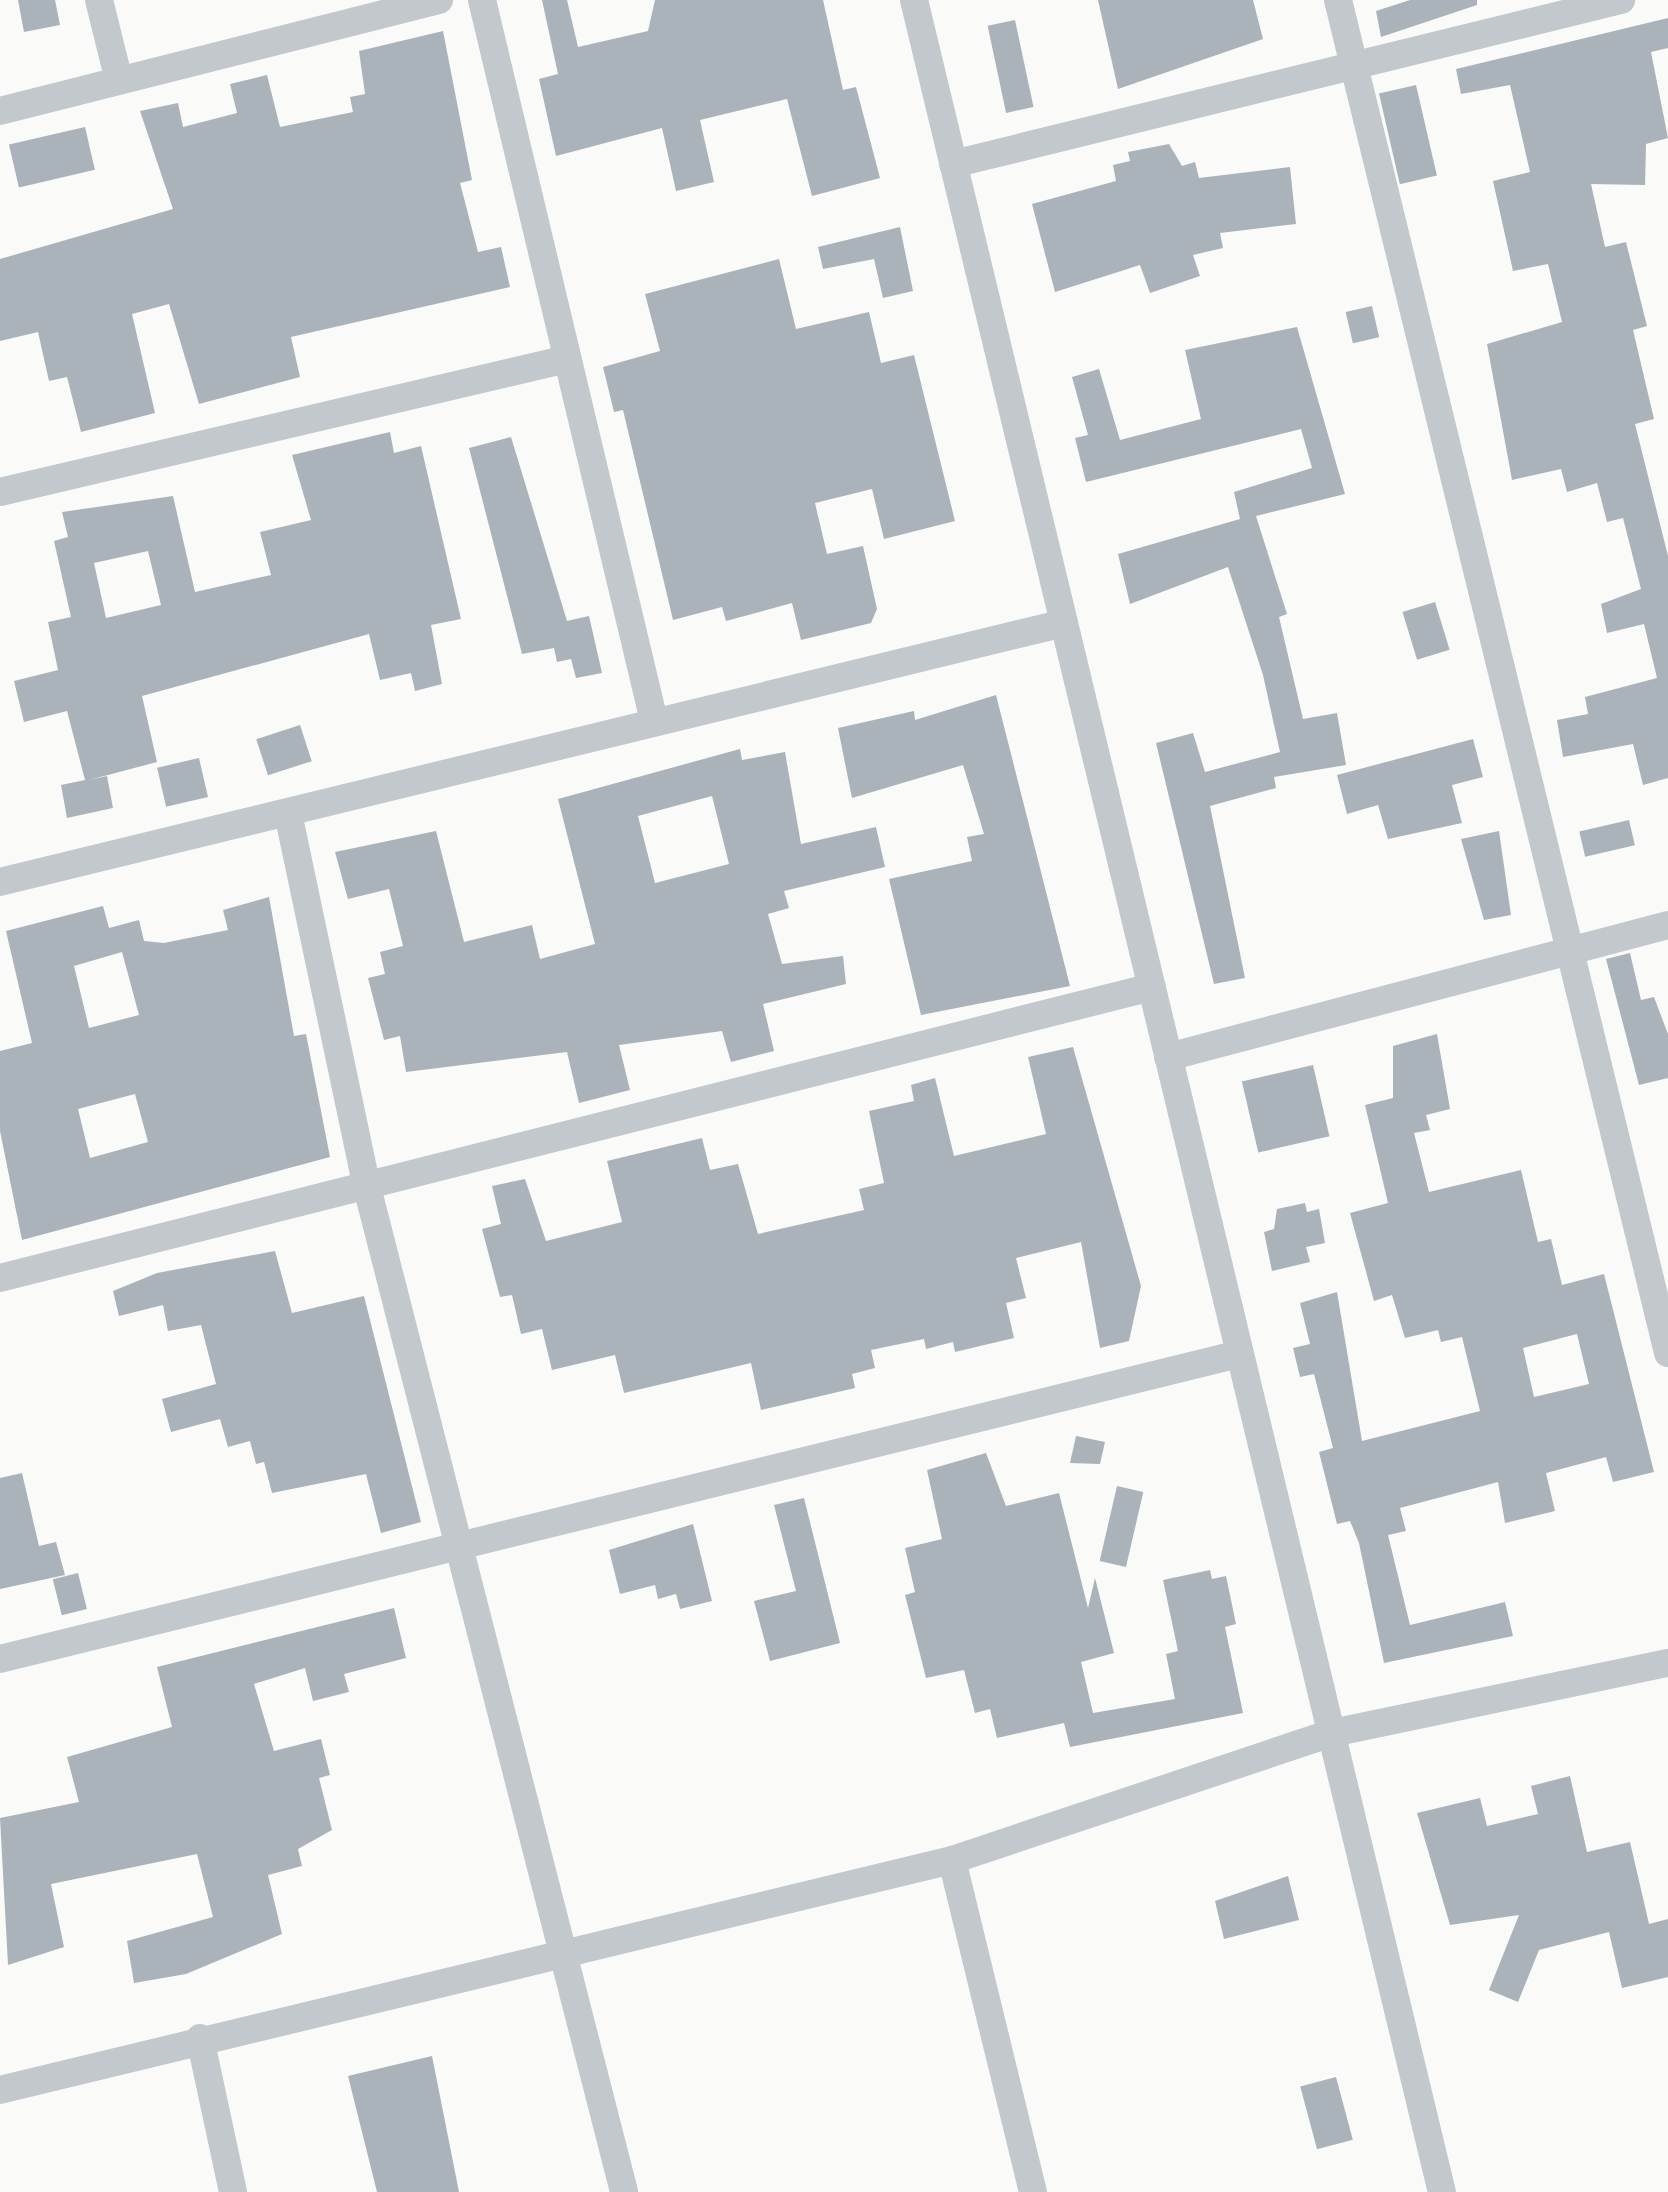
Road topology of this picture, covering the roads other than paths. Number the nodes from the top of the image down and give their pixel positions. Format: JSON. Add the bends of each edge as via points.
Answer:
{"nodes":[{"id":1,"x":99,"y":0,"type":"edge"},
{"id":2,"x":439,"y":0,"type":"edge"},
{"id":3,"x":482,"y":0,"type":"edge"},
{"id":4,"x":914,"y":0,"type":"edge"},
{"id":5,"x":1338,"y":0,"type":"edge"},
{"id":6,"x":1622,"y":0,"type":"edge"},
{"id":7,"x":1356,"y":72,"type":"junction"},
{"id":8,"x":119,"y":81,"type":"junction"},
{"id":9,"x":0,"y":110,"type":"edge"},
{"id":10,"x":953,"y":164,"type":"junction"},
{"id":11,"x":567,"y":359,"type":"junction"},
{"id":12,"x":0,"y":492,"type":"edge"},
{"id":13,"x":1064,"y":623,"type":"junction"},
{"id":14,"x":654,"y":721,"type":"junction"},
{"id":15,"x":288,"y":813,"type":"junction"},
{"id":16,"x":0,"y":882,"type":"edge"},
{"id":17,"x":1668,"y":925,"type":"edge"},
{"id":18,"x":1568,"y":951,"type":"junction"},
{"id":19,"x":1152,"y":986,"type":"junction"},
{"id":20,"x":1168,"y":1057,"type":"junction"},
{"id":21,"x":368,"y":1191,"type":"junction"},
{"id":22,"x":0,"y":1278,"type":"edge"},
{"id":23,"x":1240,"y":1354,"type":"junction"},
{"id":24,"x":1668,"y":1354,"type":"edge"},
{"id":25,"x":460,"y":1549,"type":"junction"},
{"id":26,"x":0,"y":1659,"type":"edge"},
{"id":27,"x":1668,"y":1663,"type":"edge"},
{"id":28,"x":1332,"y":1733,"type":"junction"},
{"id":29,"x":952,"y":1860,"type":"junction"},
{"id":30,"x":566,"y":1950,"type":"junction"},
{"id":31,"x":200,"y":2038,"type":"junction"},
{"id":32,"x":0,"y":2090,"type":"edge"},
{"id":33,"x":234,"y":2192,"type":"edge"},
{"id":34,"x":624,"y":2192,"type":"edge"},
{"id":35,"x":1032,"y":2192,"type":"edge"},
{"id":36,"x":1442,"y":2192,"type":"edge"}],
"edges":[{"from":1,"to":8,"type":"street"},
{"from":2,"to":8,"type":"street"},
{"from":3,"to":11,"type":"street"},
{"from":4,"to":10,"type":"street"},
{"from":5,"to":7,"type":"street"},
{"from":6,"to":7,"type":"street"},
{"from":7,"to":10,"type":"street"},
{"from":7,"to":18,"type":"street"},
{"from":8,"to":9,"type":"street"},
{"from":10,"to":13,"type":"street"},
{"from":11,"to":12,"type":"street"},
{"from":11,"to":14,"type":"street"},
{"from":13,"to":14,"type":"street"},
{"from":13,"to":19,"type":"street"},
{"from":14,"to":15,"type":"street"},
{"from":15,"to":16,"type":"street"},
{"from":15,"to":21,"type":"street"},
{"from":17,"to":18,"type":"street"},
{"from":18,"to":20,"type":"street"},
{"from":18,"to":24,"type":"street"},
{"from":19,"to":20,"type":"street"},
{"from":19,"to":21,"type":"street"},
{"from":20,"to":23,"type":"street"},
{"from":21,"to":22,"type":"street"},
{"from":21,"to":25,"type":"street"},
{"from":23,"to":25,"type":"street"},
{"from":23,"to":28,"type":"street"},
{"from":25,"to":26,"type":"street"},
{"from":25,"to":30,"type":"street"},
{"from":27,"to":28,"type":"street"},
{"from":28,"to":29,"type":"street"},
{"from":28,"to":36,"type":"street"},
{"from":29,"to":30,"type":"street"},
{"from":29,"to":35,"type":"street"},
{"from":30,"to":31,"type":"street"},
{"from":30,"to":34,"type":"street"},
{"from":31,"to":32,"type":"street"},
{"from":31,"to":33,"type":"street"}]}
